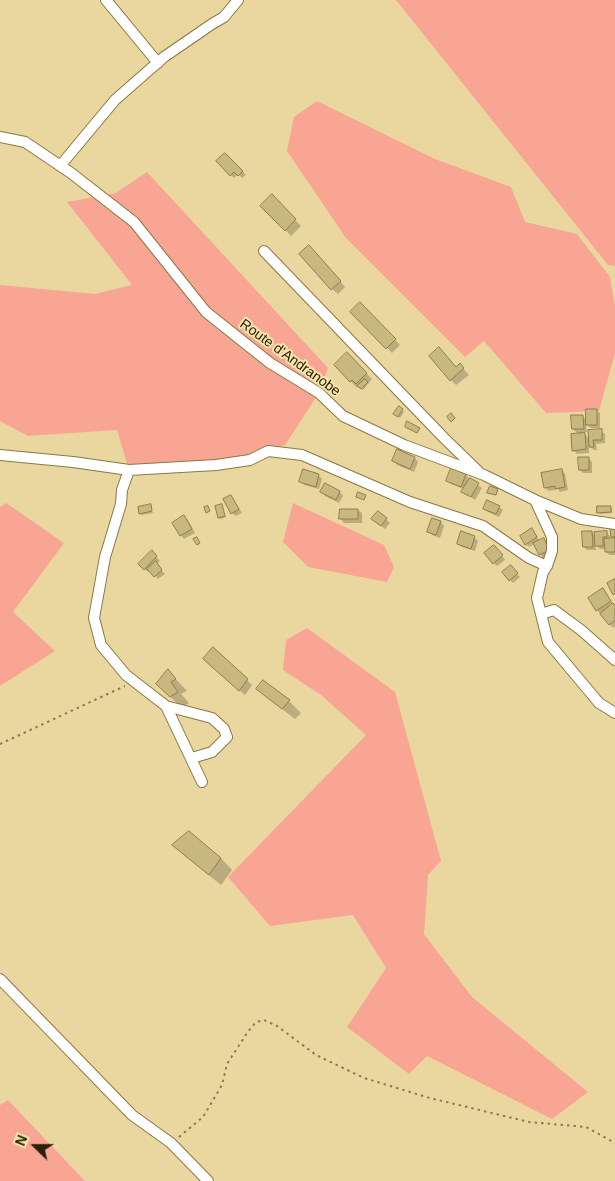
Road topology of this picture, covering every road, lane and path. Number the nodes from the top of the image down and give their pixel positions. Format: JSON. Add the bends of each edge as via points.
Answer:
{"nodes":[{"id":1,"x":106,"y":0,"type":"edge"},
{"id":2,"x":238,"y":0,"type":"edge"},
{"id":3,"x":158,"y":63,"type":"junction"},
{"id":4,"x":0,"y":137,"type":"edge"},
{"id":5,"x":60,"y":166,"type":"junction"},
{"id":6,"x":264,"y":251,"type":"dead end"},
{"id":7,"x":0,"y":455,"type":"edge"},
{"id":8,"x":129,"y":470,"type":"junction"},
{"id":9,"x":484,"y":475,"type":"junction"},
{"id":10,"x":535,"y":500,"type":"junction"},
{"id":11,"x":615,"y":524,"type":"edge"},
{"id":12,"x":547,"y":566,"type":"junction"},
{"id":13,"x":541,"y":614,"type":"junction"},
{"id":14,"x":615,"y":660,"type":"edge"},
{"id":15,"x":134,"y":682,"type":"junction"},
{"id":16,"x":166,"y":706,"type":"junction"},
{"id":17,"x":615,"y":713,"type":"edge"},
{"id":18,"x":0,"y":744,"type":"edge"},
{"id":19,"x":192,"y":758,"type":"junction"},
{"id":20,"x":202,"y":782,"type":"dead end"},
{"id":21,"x":0,"y":979,"type":"edge"},
{"id":22,"x":171,"y":1143,"type":"junction"},
{"id":23,"x":615,"y":1143,"type":"edge"},
{"id":24,"x":208,"y":1181,"type":"edge"}],
"edges":[{"from":1,"to":3,"type":"street"},
{"from":2,"to":3,"type":"street","via":[[224,17]]},
{"from":3,"to":5,"type":"street","via":[[115,100]]},
{"from":4,"to":5,"type":"street","name":"Route d'Andranobe","via":[[24,142]]},
{"from":5,"to":9,"type":"street","name":"Route d'Andranobe","via":[[134,222],[206,312],[270,363],[319,394],[343,416],[404,445]]},
{"from":6,"to":9,"type":"street","via":[[444,438]]},
{"from":7,"to":8,"type":"street"},
{"from":8,"to":12,"type":"street","via":[[216,465],[250,460],[268,451],[302,455],[410,502],[483,526],[528,558]]},
{"from":8,"to":15,"type":"street","via":[[105,557],[94,618],[101,645]]},
{"from":9,"to":10,"type":"street","name":"Route d'Andranobe"},
{"from":10,"to":11,"type":"street","name":"Route d'Andranobe","via":[[580,519]]},
{"from":10,"to":12,"type":"street","via":[[552,537]]},
{"from":12,"to":13,"type":"street","via":[[538,598]]},
{"from":13,"to":14,"type":"street","via":[[554,610]]},
{"from":13,"to":17,"type":"street","via":[[548,642],[599,703]]},
{"from":15,"to":16,"type":"street"},
{"from":15,"to":18,"type":"path"},
{"from":16,"to":19,"type":"street"},
{"from":16,"to":19,"type":"street","via":[[212,718],[224,729],[227,737],[212,752]]},
{"from":19,"to":20,"type":"street"},
{"from":21,"to":22,"type":"street","via":[[132,1115]]},
{"from":22,"to":23,"type":"path","via":[[203,1117],[222,1085],[227,1064],[256,1022],[264,1020],[316,1055],[364,1078],[529,1122],[586,1127]]},
{"from":22,"to":24,"type":"street"}]}
